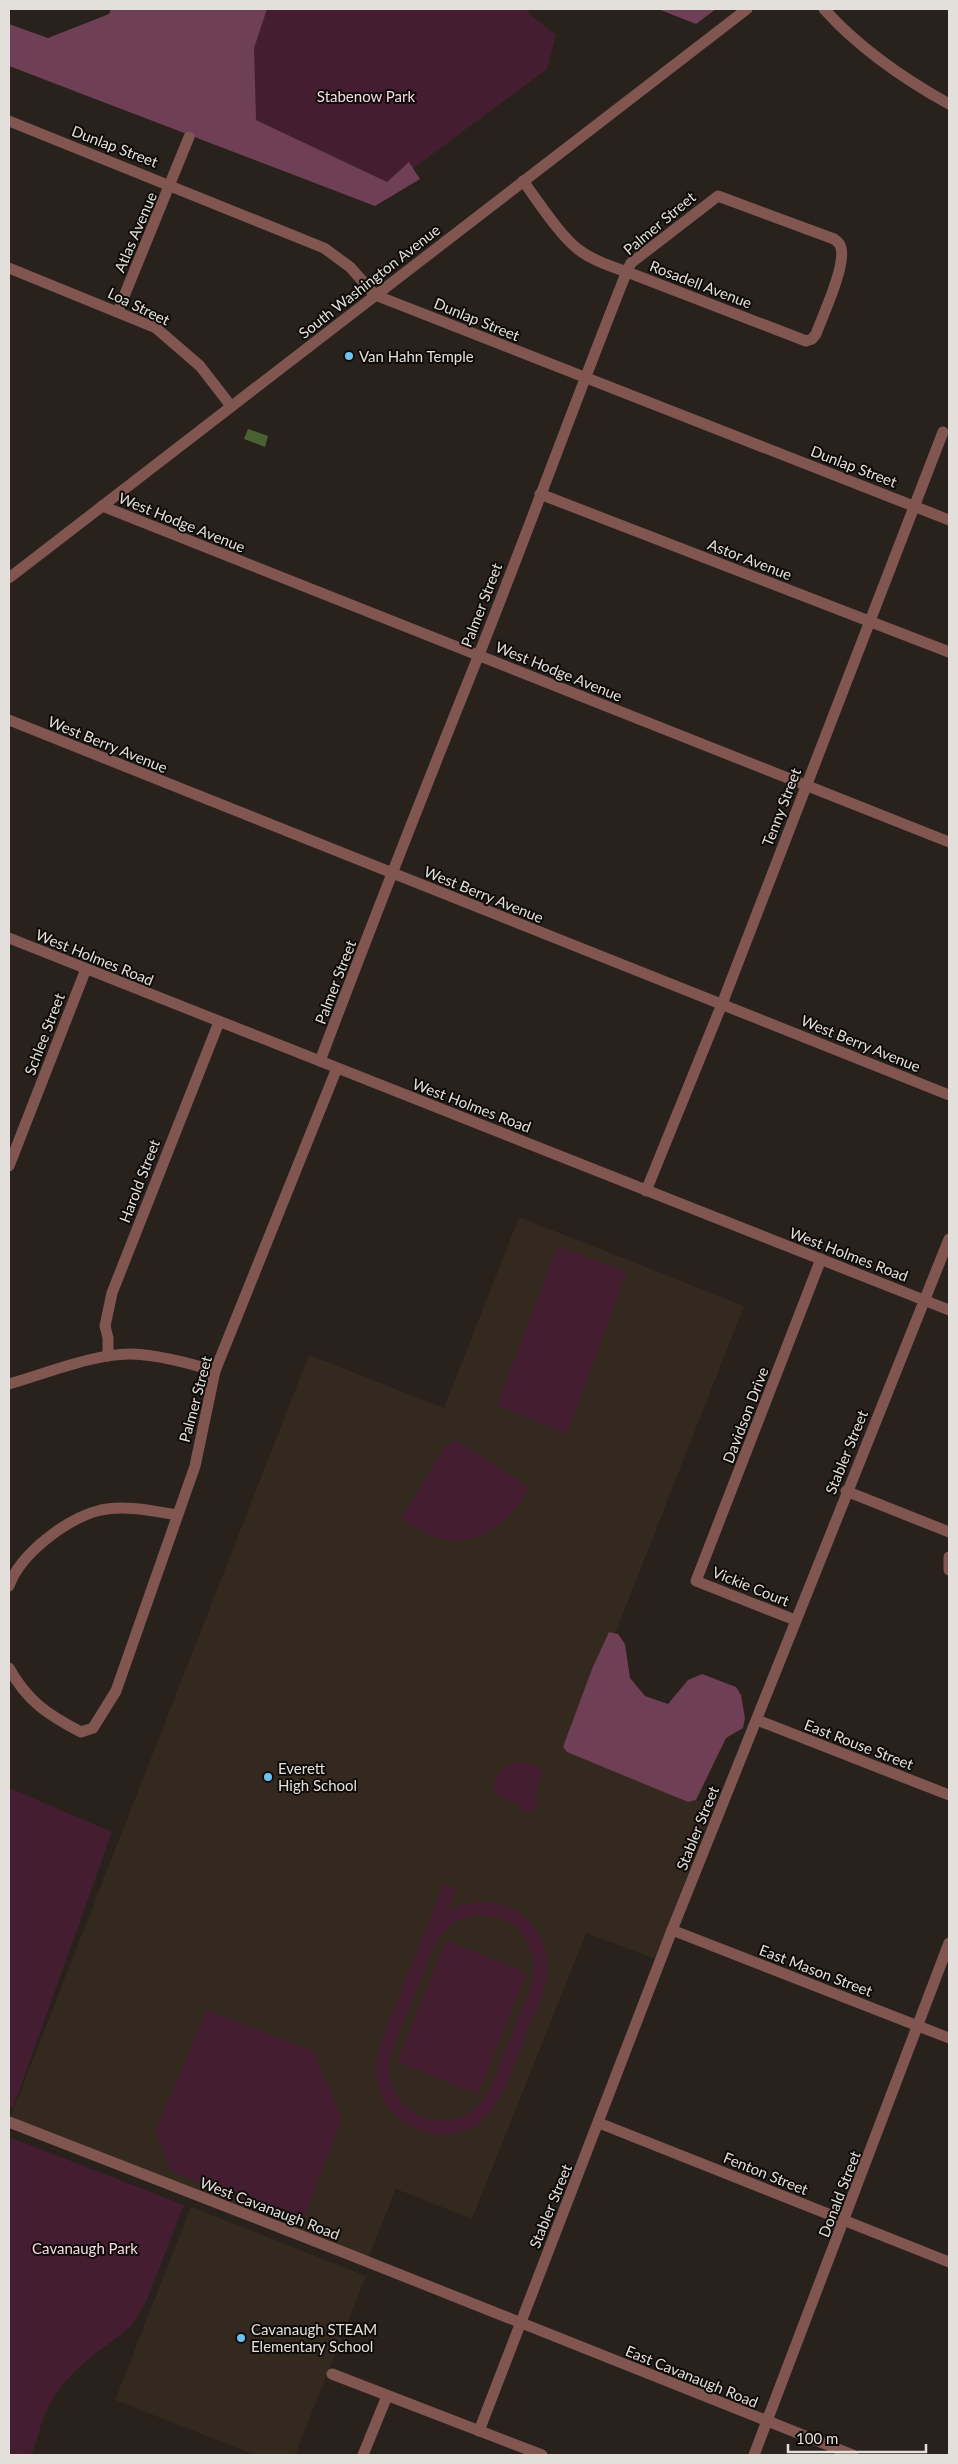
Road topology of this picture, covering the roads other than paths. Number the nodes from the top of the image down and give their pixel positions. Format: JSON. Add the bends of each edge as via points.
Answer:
{"nodes":[{"id":1,"x":747,"y":9,"type":"edge"},
{"id":2,"x":824,"y":9,"type":"edge"},
{"id":3,"x":949,"y":104,"type":"edge"},
{"id":4,"x":9,"y":121,"type":"edge"},
{"id":5,"x":189,"y":137,"type":"dead end"},
{"id":6,"x":524,"y":181,"type":"junction"},
{"id":7,"x":172,"y":184,"type":"junction"},
{"id":8,"x":9,"y":268,"type":"edge"},
{"id":9,"x":628,"y":272,"type":"junction"},
{"id":10,"x":375,"y":295,"type":"junction"},
{"id":11,"x":118,"y":311,"type":"junction"},
{"id":12,"x":812,"y":339,"type":"joint"},
{"id":13,"x":585,"y":378,"type":"junction"},
{"id":14,"x":231,"y":406,"type":"junction"},
{"id":15,"x":943,"y":432,"type":"dead end"},
{"id":16,"x":540,"y":494,"type":"junction"},
{"id":17,"x":102,"y":506,"type":"junction"},
{"id":18,"x":914,"y":506,"type":"junction"},
{"id":19,"x":949,"y":520,"type":"edge"},
{"id":20,"x":9,"y":578,"type":"edge"},
{"id":21,"x":869,"y":622,"type":"junction"},
{"id":22,"x":949,"y":652,"type":"edge"},
{"id":23,"x":479,"y":655,"type":"junction"},
{"id":24,"x":9,"y":720,"type":"edge"},
{"id":25,"x":806,"y":785,"type":"junction"},
{"id":26,"x":949,"y":842,"type":"edge"},
{"id":27,"x":393,"y":874,"type":"junction"},
{"id":28,"x":9,"y":938,"type":"edge"},
{"id":29,"x":86,"y":969,"type":"junction"},
{"id":30,"x":722,"y":1004,"type":"junction"},
{"id":31,"x":219,"y":1022,"type":"junction"},
{"id":32,"x":320,"y":1061,"type":"junction"},
{"id":33,"x":337,"y":1068,"type":"junction"},
{"id":34,"x":949,"y":1095,"type":"edge"},
{"id":35,"x":9,"y":1166,"type":"edge"},
{"id":36,"x":646,"y":1191,"type":"junction"},
{"id":37,"x":949,"y":1239,"type":"edge"},
{"id":38,"x":821,"y":1260,"type":"junction"},
{"id":39,"x":924,"y":1300,"type":"junction"},
{"id":40,"x":949,"y":1310,"type":"edge"},
{"id":41,"x":108,"y":1356,"type":"junction"},
{"id":42,"x":215,"y":1371,"type":"junction"},
{"id":43,"x":9,"y":1384,"type":"edge"},
{"id":44,"x":846,"y":1491,"type":"junction"},
{"id":45,"x":177,"y":1515,"type":"junction"},
{"id":46,"x":949,"y":1532,"type":"edge"},
{"id":47,"x":949,"y":1557,"type":"edge"},
{"id":48,"x":949,"y":1570,"type":"edge"},
{"id":49,"x":696,"y":1580,"type":"joint"},
{"id":50,"x":9,"y":1586,"type":"edge"},
{"id":51,"x":795,"y":1620,"type":"junction"},
{"id":52,"x":9,"y":1668,"type":"edge"},
{"id":53,"x":757,"y":1720,"type":"junction"},
{"id":54,"x":949,"y":1795,"type":"edge"},
{"id":55,"x":672,"y":1930,"type":"junction"},
{"id":56,"x":949,"y":1943,"type":"edge"},
{"id":57,"x":919,"y":2026,"type":"junction"},
{"id":58,"x":949,"y":2038,"type":"edge"},
{"id":59,"x":9,"y":2122,"type":"edge"},
{"id":60,"x":599,"y":2123,"type":"junction"},
{"id":61,"x":844,"y":2221,"type":"junction"},
{"id":62,"x":949,"y":2262,"type":"edge"},
{"id":63,"x":521,"y":2322,"type":"junction"},
{"id":64,"x":332,"y":2374,"type":"dead end"},
{"id":65,"x":387,"y":2396,"type":"junction"},
{"id":66,"x":767,"y":2422,"type":"junction"},
{"id":67,"x":479,"y":2431,"type":"junction"},
{"id":68,"x":363,"y":2455,"type":"edge"},
{"id":69,"x":542,"y":2455,"type":"edge"},
{"id":70,"x":754,"y":2455,"type":"edge"},
{"id":71,"x":853,"y":2455,"type":"edge"}],
"edges":[{"from":1,"to":6,"type":"street","name":"South Washington Avenue"},
{"from":2,"to":3,"type":"street","via":[[874,56],[914,85]]},
{"from":4,"to":7,"type":"street","name":"Dunlap Street"},
{"from":5,"to":7,"type":"street","name":"Atlas Avenue"},
{"from":6,"to":9,"type":"street","name":"Rosadell Avenue","via":[[572,245],[590,257]]},
{"from":6,"to":10,"type":"street","name":"South Washington Avenue"},
{"from":7,"to":10,"type":"street","name":"Dunlap Street","via":[[324,248],[350,267]]},
{"from":7,"to":11,"type":"street","name":"Atlas Avenue"},
{"from":8,"to":11,"type":"street","name":"Loa Street"},
{"from":9,"to":12,"type":"street","name":"Rosadell Avenue","via":[[806,341]]},
{"from":9,"to":12,"type":"street","name":"Palmer Street","via":[[635,258],[718,196],[840,243],[839,274]]},
{"from":9,"to":13,"type":"street","name":"Palmer Street"},
{"from":10,"to":13,"type":"street","name":"Dunlap Street"},
{"from":10,"to":14,"type":"street","name":"South Washington Avenue"},
{"from":11,"to":14,"type":"street","name":"Loa Street","via":[[156,328],[184,350]]},
{"from":13,"to":16,"type":"street","name":"Palmer Street"},
{"from":13,"to":18,"type":"street","name":"Dunlap Street"},
{"from":14,"to":17,"type":"street","name":"South Washington Avenue"},
{"from":15,"to":18,"type":"street","name":"Tenny Street"},
{"from":16,"to":21,"type":"street","name":"Astor Avenue"},
{"from":16,"to":23,"type":"street","name":"Palmer Street"},
{"from":17,"to":20,"type":"street","name":"South Washington Avenue"},
{"from":17,"to":23,"type":"street","name":"West Hodge Avenue"},
{"from":18,"to":19,"type":"street","name":"Dunlap Street"},
{"from":18,"to":21,"type":"street","name":"Tenny Street"},
{"from":21,"to":22,"type":"street","name":"Astor Avenue"},
{"from":21,"to":25,"type":"street","name":"Tenny Street"},
{"from":23,"to":25,"type":"street","name":"West Hodge Avenue"},
{"from":23,"to":27,"type":"street","name":"Palmer Street"},
{"from":24,"to":27,"type":"street","name":"West Berry Avenue"},
{"from":25,"to":26,"type":"street","name":"West Hodge Avenue"},
{"from":25,"to":30,"type":"street","name":"Tenny Street"},
{"from":27,"to":30,"type":"street","name":"West Berry Avenue"},
{"from":27,"to":32,"type":"street","name":"Palmer Street"},
{"from":28,"to":29,"type":"street","name":"West Holmes Road"},
{"from":29,"to":31,"type":"street","name":"West Holmes Road"},
{"from":29,"to":35,"type":"street","name":"Schlee Street"},
{"from":30,"to":34,"type":"street","name":"West Berry Avenue"},
{"from":30,"to":36,"type":"street","name":"Tenny Street"},
{"from":31,"to":32,"type":"street","name":"West Holmes Road"},
{"from":31,"to":41,"type":"street","name":"Harold Street","via":[[112,1293],[105,1326]]},
{"from":32,"to":33,"type":"street","name":"West Holmes Road"},
{"from":33,"to":36,"type":"street","name":"West Holmes Road"},
{"from":33,"to":42,"type":"street","name":"Palmer Street"},
{"from":36,"to":38,"type":"street","name":"West Holmes Road"},
{"from":37,"to":39,"type":"street","name":"Stabler Street"},
{"from":38,"to":39,"type":"street","name":"West Holmes Road"},
{"from":38,"to":49,"type":"street","name":"Davidson Drive"},
{"from":39,"to":40,"type":"street","name":"West Holmes Road"},
{"from":39,"to":44,"type":"street","name":"Stabler Street"},
{"from":41,"to":42,"type":"street","via":[[132,1354],[187,1362]]},
{"from":41,"to":43,"type":"street"},
{"from":42,"to":45,"type":"street","name":"Palmer Street","via":[[195,1466]]},
{"from":44,"to":46,"type":"street"},
{"from":44,"to":51,"type":"street","name":"Stabler Street"},
{"from":45,"to":50,"type":"street","via":[[133,1508],[100,1510],[50,1536],[27,1557],[12,1576]]},
{"from":45,"to":52,"type":"street","name":"Palmer Street","via":[[116,1691],[94,1728],[81,1732],[43,1711],[28,1697]]},
{"from":47,"to":48,"type":"street"},
{"from":49,"to":51,"type":"street","name":"Vickie Court"},
{"from":51,"to":53,"type":"street","name":"Stabler Street"},
{"from":53,"to":54,"type":"street","name":"East Rouse Street"},
{"from":53,"to":55,"type":"street","name":"Stabler Street"},
{"from":55,"to":57,"type":"street","name":"East Mason Street"},
{"from":55,"to":60,"type":"street","name":"Stabler Street"},
{"from":56,"to":57,"type":"street","name":"Donald Street"},
{"from":57,"to":58,"type":"street","name":"East Mason Street"},
{"from":57,"to":61,"type":"street","name":"Donald Street"},
{"from":59,"to":63,"type":"street","name":"West Cavanaugh Road"},
{"from":60,"to":61,"type":"street","name":"Fenton Street"},
{"from":60,"to":63,"type":"street","name":"Stabler Street"},
{"from":61,"to":62,"type":"street","name":"Fenton Street"},
{"from":61,"to":66,"type":"street","name":"Donald Street"},
{"from":63,"to":66,"type":"street","name":"East Cavanaugh Road"},
{"from":63,"to":67,"type":"street","name":"Stabler Street"},
{"from":64,"to":65,"type":"street"},
{"from":65,"to":67,"type":"street"},
{"from":65,"to":68,"type":"street"},
{"from":66,"to":70,"type":"street","name":"Donald Street"},
{"from":66,"to":71,"type":"street","name":"East Cavanaugh Road"},
{"from":67,"to":69,"type":"street"}]}
